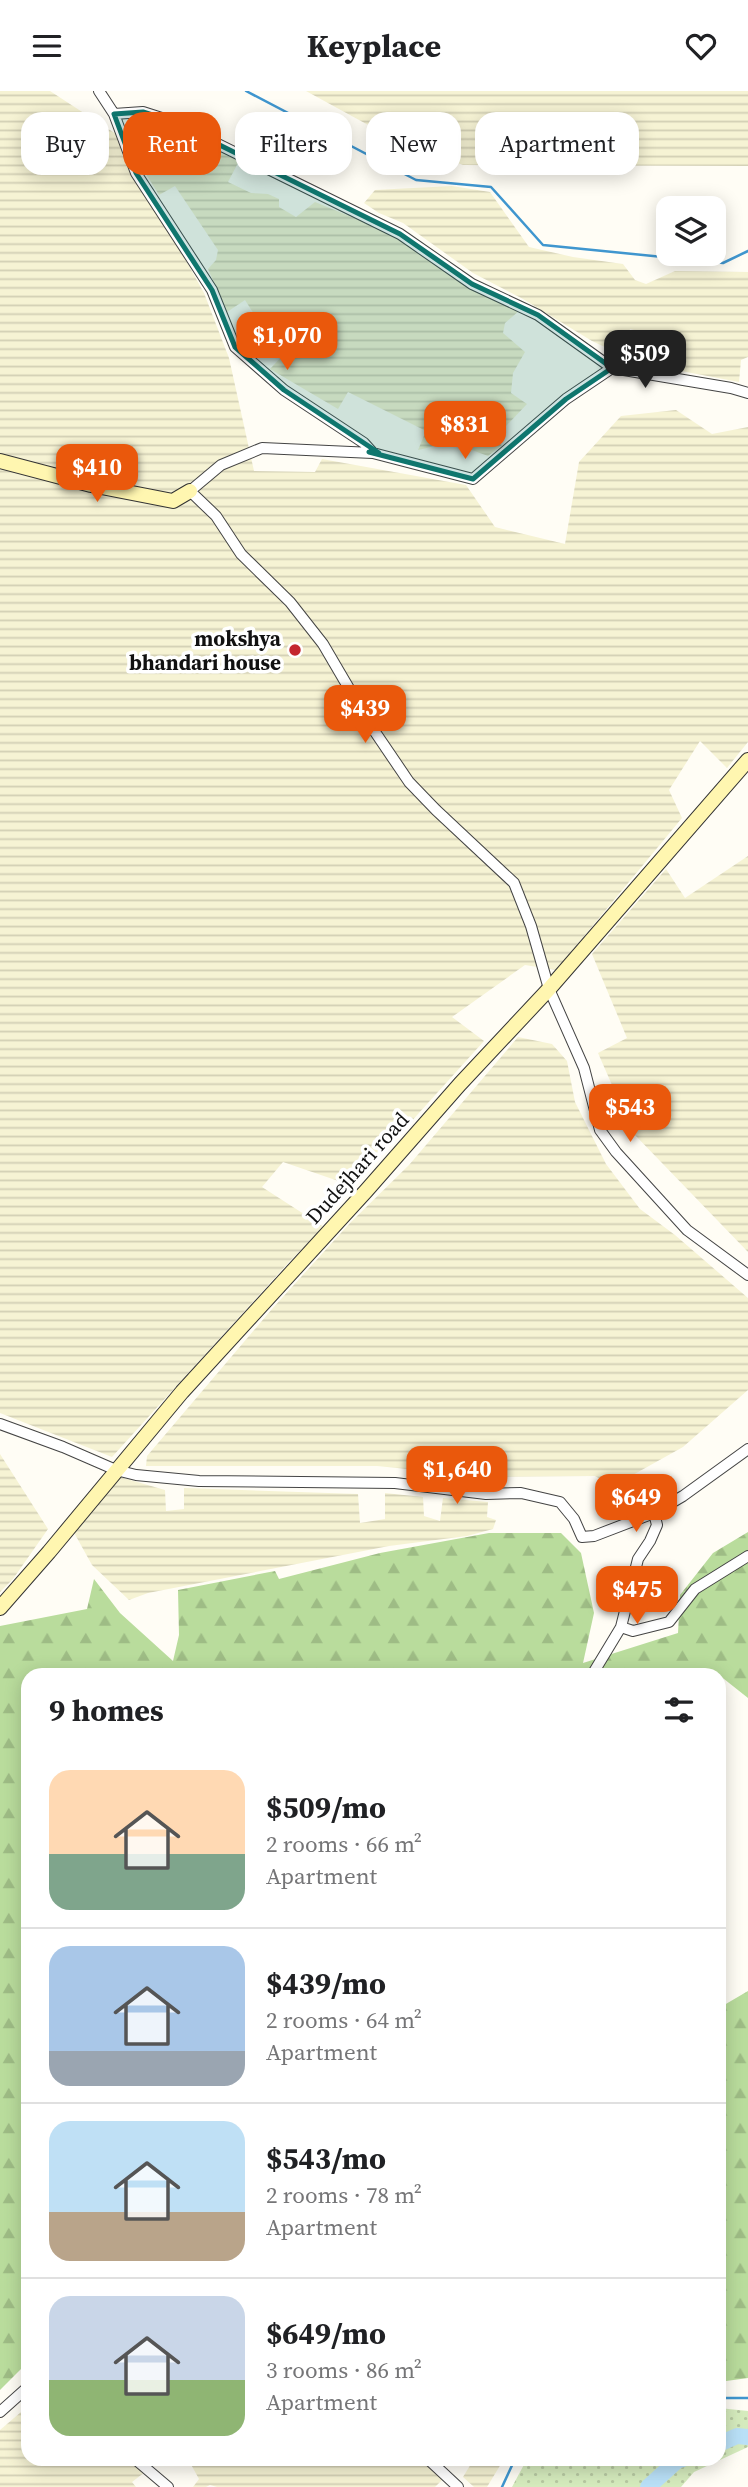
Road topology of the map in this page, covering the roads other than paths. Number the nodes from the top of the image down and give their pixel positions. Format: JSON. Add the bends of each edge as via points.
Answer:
{"nodes":[{"id":1,"x":99,"y":91,"type":"edge"},
{"id":2,"x":114,"y":114,"type":"junction"},
{"id":3,"x":612,"y":368,"type":"junction"},
{"id":4,"x":748,"y":393,"type":"edge"},
{"id":5,"x":369,"y":453,"type":"junction"},
{"id":6,"x":0,"y":461,"type":"edge"},
{"id":7,"x":190,"y":491,"type":"junction"},
{"id":8,"x":748,"y":759,"type":"edge"},
{"id":9,"x":549,"y":989,"type":"junction"},
{"id":10,"x":748,"y":1275,"type":"edge"},
{"id":11,"x":0,"y":1424,"type":"edge"},
{"id":12,"x":748,"y":1449,"type":"edge"},
{"id":13,"x":117,"y":1470,"type":"junction"},
{"id":14,"x":654,"y":1513,"type":"junction"},
{"id":15,"x":748,"y":1556,"type":"edge"},
{"id":16,"x":0,"y":1608,"type":"edge"},
{"id":17,"x":621,"y":1627,"type":"junction"},
{"id":18,"x":597,"y":1668,"type":"edge"},
{"id":19,"x":21,"y":2393,"type":"edge"},
{"id":20,"x":0,"y":2412,"type":"edge"},
{"id":21,"x":143,"y":2466,"type":"edge"},
{"id":22,"x":435,"y":2466,"type":"edge"},
{"id":23,"x":453,"y":2485,"type":"edge"},
{"id":24,"x":168,"y":2487,"type":"edge"}],
"edges":[{"from":1,"to":2,"type":"street"},
{"from":2,"to":3,"type":"street","via":[[143,112],[171,121],[400,234],[472,284],[538,315]]},
{"from":2,"to":5,"type":"street","via":[[136,173],[212,290],[235,347],[284,390],[364,443],[373,453]]},
{"from":3,"to":4,"type":"street"},
{"from":3,"to":5,"type":"street","via":[[566,398],[473,479]]},
{"from":5,"to":7,"type":"street","via":[[262,448],[221,465]]},
{"from":6,"to":7,"type":"street","via":[[173,501]]},
{"from":7,"to":9,"type":"street","via":[[323,644],[410,782],[514,883]]},
{"from":8,"to":9,"type":"street","name":"Dudejhari road"},
{"from":9,"to":10,"type":"street","via":[[584,1068],[600,1130],[687,1230]]},
{"from":9,"to":13,"type":"street","name":"Dudejhari road","via":[[181,1392]]},
{"from":11,"to":13,"type":"street"},
{"from":12,"to":14,"type":"street"},
{"from":13,"to":14,"type":"street","via":[[199,1481],[395,1483],[486,1494],[521,1493],[560,1502],[582,1537]]},
{"from":13,"to":16,"type":"street","name":"Dudejhari road"},
{"from":14,"to":17,"type":"street","via":[[657,1525],[638,1559]]},
{"from":15,"to":17,"type":"street","via":[[695,1589],[669,1622],[633,1631]]},
{"from":17,"to":18,"type":"street"},
{"from":19,"to":20,"type":"street"},
{"from":21,"to":24,"type":"street"},
{"from":22,"to":23,"type":"street"}]}
